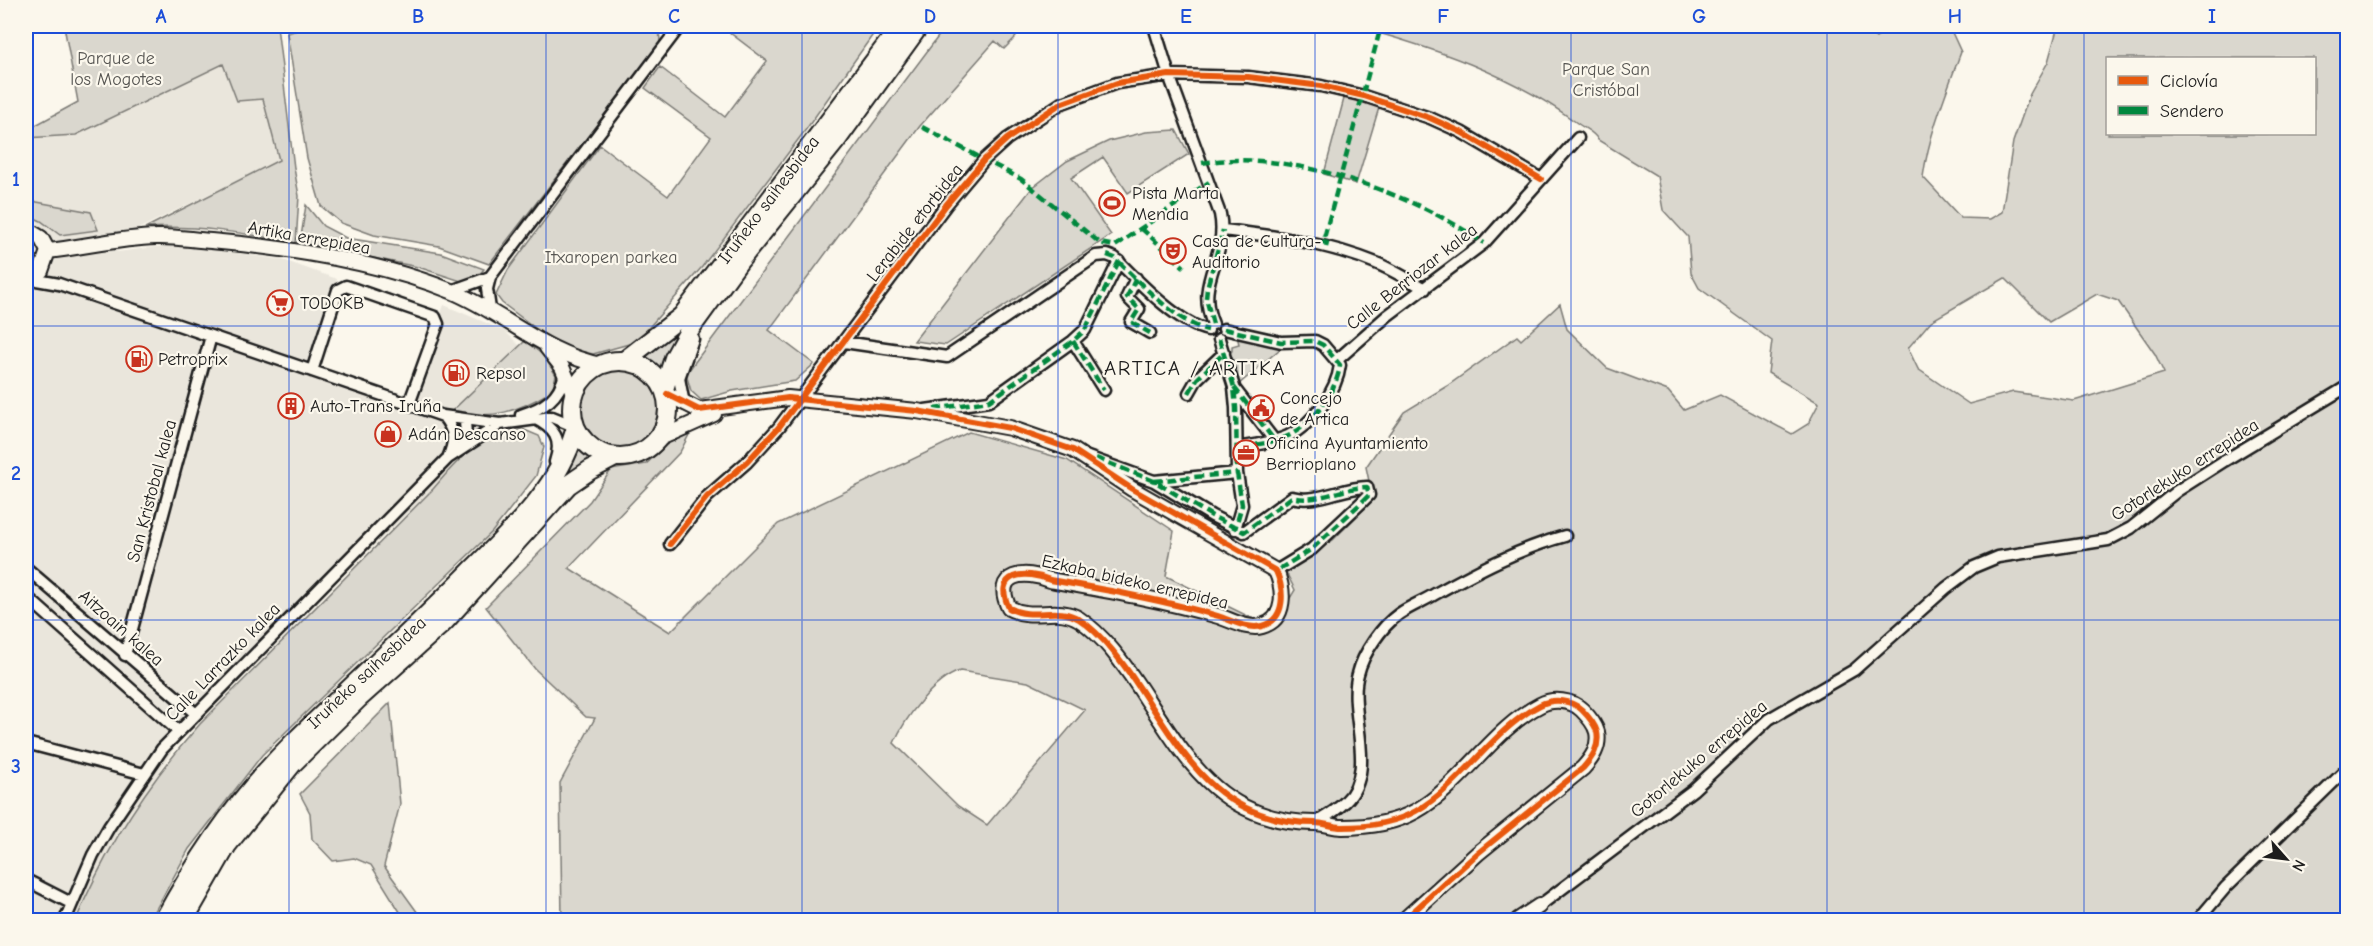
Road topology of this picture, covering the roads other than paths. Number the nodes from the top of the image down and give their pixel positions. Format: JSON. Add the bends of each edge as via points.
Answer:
{"nodes":[{"id":1,"x":680,"y":26,"type":"edge"},
{"id":2,"x":901,"y":26,"type":"edge"},
{"id":3,"x":919,"y":26,"type":"edge"},
{"id":4,"x":1154,"y":26,"type":"edge"},
{"id":5,"x":1169,"y":75,"type":"junction"},
{"id":6,"x":1578,"y":138,"type":"dead end"},
{"id":7,"x":1541,"y":179,"type":"junction"},
{"id":8,"x":26,"y":229,"type":"edge"},
{"id":9,"x":1223,"y":230,"type":"junction"},
{"id":10,"x":48,"y":251,"type":"junction"},
{"id":11,"x":1119,"y":261,"type":"junction"},
{"id":12,"x":45,"y":265,"type":"junction"},
{"id":13,"x":490,"y":277,"type":"junction"},
{"id":14,"x":1136,"y":278,"type":"junction"},
{"id":15,"x":27,"y":280,"type":"edge"},
{"id":16,"x":59,"y":284,"type":"junction"},
{"id":17,"x":1425,"y":289,"type":"junction"},
{"id":18,"x":451,"y":291,"type":"junction"},
{"id":19,"x":490,"y":309,"type":"junction"},
{"id":20,"x":702,"y":313,"type":"junction"},
{"id":21,"x":1211,"y":327,"type":"junction"},
{"id":22,"x":1224,"y":329,"type":"junction"},
{"id":23,"x":1150,"y":333,"type":"dead end"},
{"id":24,"x":211,"y":336,"type":"junction"},
{"id":25,"x":1219,"y":339,"type":"junction"},
{"id":26,"x":1073,"y":341,"type":"junction"},
{"id":27,"x":844,"y":342,"type":"junction"},
{"id":28,"x":546,"y":346,"type":"junction"},
{"id":29,"x":1224,"y":353,"type":"junction"},
{"id":30,"x":1337,"y":360,"type":"junction"},
{"id":31,"x":624,"y":361,"type":"junction"},
{"id":32,"x":600,"y":365,"type":"junction"},
{"id":33,"x":312,"y":371,"type":"junction"},
{"id":34,"x":565,"y":374,"type":"junction"},
{"id":35,"x":2348,"y":386,"type":"edge"},
{"id":36,"x":1234,"y":387,"type":"junction"},
{"id":37,"x":1104,"y":390,"type":"dead end"},
{"id":38,"x":666,"y":391,"type":"junction"},
{"id":39,"x":1189,"y":393,"type":"dead end"},
{"id":40,"x":574,"y":395,"type":"junction"},
{"id":41,"x":800,"y":400,"type":"junction"},
{"id":42,"x":746,"y":403,"type":"junction"},
{"id":43,"x":409,"y":404,"type":"junction"},
{"id":44,"x":684,"y":404,"type":"junction"},
{"id":45,"x":917,"y":411,"type":"junction"},
{"id":46,"x":443,"y":416,"type":"junction"},
{"id":47,"x":534,"y":418,"type":"junction"},
{"id":48,"x":465,"y":420,"type":"junction"},
{"id":49,"x":479,"y":422,"type":"junction"},
{"id":50,"x":500,"y":424,"type":"junction"},
{"id":51,"x":575,"y":428,"type":"junction"},
{"id":52,"x":658,"y":439,"type":"junction"},
{"id":53,"x":1274,"y":440,"type":"junction"},
{"id":54,"x":1237,"y":448,"type":"junction"},
{"id":55,"x":460,"y":450,"type":"junction"},
{"id":56,"x":1082,"y":455,"type":"junction"},
{"id":57,"x":448,"y":458,"type":"junction"},
{"id":58,"x":613,"y":458,"type":"junction"},
{"id":59,"x":1237,"y":473,"type":"junction"},
{"id":60,"x":1154,"y":481,"type":"junction"},
{"id":61,"x":518,"y":521,"type":"junction"},
{"id":62,"x":1235,"y":529,"type":"junction"},
{"id":63,"x":1564,"y":536,"type":"dead end"},
{"id":64,"x":670,"y":544,"type":"dead end"},
{"id":65,"x":26,"y":568,"type":"edge"},
{"id":66,"x":1276,"y":571,"type":"junction"},
{"id":67,"x":26,"y":596,"type":"edge"},
{"id":68,"x":124,"y":655,"type":"junction"},
{"id":69,"x":195,"y":713,"type":"junction"},
{"id":70,"x":178,"y":731,"type":"junction"},
{"id":71,"x":26,"y":743,"type":"edge"},
{"id":72,"x":2348,"y":768,"type":"edge"},
{"id":73,"x":144,"y":774,"type":"junction"},
{"id":74,"x":1315,"y":823,"type":"junction"},
{"id":75,"x":26,"y":880,"type":"edge"},
{"id":76,"x":71,"y":903,"type":"junction"},
{"id":77,"x":1539,"y":906,"type":"joint"},
{"id":78,"x":65,"y":921,"type":"edge"},
{"id":79,"x":164,"y":921,"type":"edge"},
{"id":80,"x":184,"y":921,"type":"edge"},
{"id":81,"x":1404,"y":921,"type":"edge"},
{"id":82,"x":1518,"y":921,"type":"edge"},
{"id":83,"x":2198,"y":921,"type":"edge"}],
"edges":[{"from":1,"to":13,"type":"street"},
{"from":2,"to":31,"type":"highway","name":"Iruñeko saihesbidea","via":[[682,316]]},
{"from":3,"to":20,"type":"highway","name":"Iruñeko saihesbidea"},
{"from":4,"to":5,"type":"street"},
{"from":5,"to":7,"type":"street","name":"Lerabide etorbidea","via":[[1248,77],[1346,91],[1430,118]]},
{"from":5,"to":9,"type":"street","via":[[1213,192]]},
{"from":5,"to":27,"type":"street","name":"Lerabide etorbidea","via":[[1117,83],[1087,94],[1040,115],[1007,139],[946,205]]},
{"from":6,"to":7,"type":"street","name":"Calle Berriozar kalea"},
{"from":7,"to":17,"type":"street","name":"Calle Berriozar kalea","via":[[1484,243]]},
{"from":8,"to":10,"type":"street","via":[[41,238]]},
{"from":9,"to":17,"type":"street","via":[[1322,245],[1376,264]]},
{"from":9,"to":21,"type":"street","via":[[1207,288]]},
{"from":10,"to":12,"type":"street"},
{"from":10,"to":18,"type":"street","name":"Artika errepidea","via":[[156,237],[252,245],[404,274]]},
{"from":11,"to":14,"type":"street"},
{"from":11,"to":26,"type":"street","via":[[1085,330]]},
{"from":11,"to":27,"type":"street","via":[[1107,255],[1096,256],[947,357]]},
{"from":12,"to":15,"type":"street"},
{"from":12,"to":16,"type":"street"},
{"from":13,"to":18,"type":"street"},
{"from":13,"to":19,"type":"street"},
{"from":14,"to":21,"type":"street","via":[[1161,303],[1200,328]]},
{"from":14,"to":23,"type":"street","via":[[1127,297],[1139,309],[1131,321]]},
{"from":15,"to":16,"type":"street"},
{"from":16,"to":24,"type":"street"},
{"from":17,"to":30,"type":"street","name":"Calle Berriozar kalea"},
{"from":18,"to":19,"type":"street","name":"Artika errepidea"},
{"from":19,"to":28,"type":"street","name":"Artika errepidea"},
{"from":20,"to":38,"type":"highway","name":"Iruñeko saihesbidea","via":[[674,358]]},
{"from":20,"to":44,"type":"street","name":"Iruñeko saihesbidea","via":[[700,328],[679,378]]},
{"from":21,"to":22,"type":"street","via":[[1220,324]]},
{"from":21,"to":25,"type":"street","via":[[1211,337]]},
{"from":22,"to":25,"type":"street"},
{"from":22,"to":30,"type":"street","via":[[1281,342],[1315,342]]},
{"from":24,"to":33,"type":"street"},
{"from":24,"to":68,"type":"street","name":"San Kristobal kalea"},
{"from":25,"to":29,"type":"street"},
{"from":26,"to":37,"type":"street"},
{"from":26,"to":45,"type":"street","via":[[989,401]]},
{"from":27,"to":41,"type":"street","name":"Lerabide etorbidea"},
{"from":28,"to":32,"type":"street","name":"Artika errepidea","via":[[571,358]]},
{"from":28,"to":34,"type":"street","name":"Artika errepidea"},
{"from":29,"to":36,"type":"street"},
{"from":29,"to":39,"type":"street","via":[[1197,379]]},
{"from":30,"to":53,"type":"street","via":[[1338,378],[1309,422],[1289,436]]},
{"from":31,"to":32,"type":"highway"},
{"from":31,"to":38,"type":"highway","via":[[655,374]]},
{"from":32,"to":40,"type":"highway","via":[[589,372]]},
{"from":33,"to":43,"type":"street"},
{"from":33,"to":43,"type":"street","via":[[338,290],[346,286],[435,317],[438,324]]},
{"from":34,"to":40,"type":"street","name":"Artika errepidea"},
{"from":34,"to":49,"type":"street","via":[[559,393],[551,402],[532,412]]},
{"from":35,"to":77,"type":"street","name":"Gotorlekuko errepidea","via":[[2177,491],[2131,528],[2108,540],[1998,557],[1974,567],[1854,670],[1769,719],[1693,790]]},
{"from":36,"to":53,"type":"street"},
{"from":36,"to":54,"type":"street"},
{"from":38,"to":44,"type":"street"},
{"from":38,"to":52,"type":"highway","via":[[668,418]]},
{"from":40,"to":51,"type":"highway","via":[[571,411]]},
{"from":41,"to":42,"type":"street","via":[[773,398]]},
{"from":41,"to":45,"type":"street"},
{"from":41,"to":64,"type":"street","name":"Lerabide etorbidea","via":[[747,462],[707,497]]},
{"from":42,"to":44,"type":"street","via":[[706,410]]},
{"from":42,"to":52,"type":"street","via":[[688,423]]},
{"from":43,"to":46,"type":"street"},
{"from":45,"to":56,"type":"street","via":[[1010,428]]},
{"from":46,"to":48,"type":"street"},
{"from":46,"to":57,"type":"street","via":[[454,429]]},
{"from":47,"to":50,"type":"street"},
{"from":47,"to":51,"type":"street","via":[[552,417]]},
{"from":47,"to":61,"type":"street","via":[[553,429],[559,446],[554,465]]},
{"from":48,"to":49,"type":"street"},
{"from":48,"to":55,"type":"street","via":[[466,437]]},
{"from":49,"to":50,"type":"street"},
{"from":50,"to":55,"type":"street","name":"Calle Larrazko kalea"},
{"from":51,"to":58,"type":"highway","via":[[586,445]]},
{"from":51,"to":61,"type":"highway","name":"Iruñeko saihesbidea","via":[[567,458],[547,490]]},
{"from":52,"to":58,"type":"highway","via":[[638,454]]},
{"from":53,"to":54,"type":"street"},
{"from":54,"to":59,"type":"street"},
{"from":55,"to":57,"type":"street","name":"Calle Larrazko kalea"},
{"from":56,"to":60,"type":"street"},
{"from":56,"to":66,"type":"street","via":[[1132,489]]},
{"from":57,"to":69,"type":"street","name":"Calle Larrazko kalea"},
{"from":58,"to":80,"type":"highway","name":"Iruñeko saihesbidea","via":[[568,485],[444,622],[292,764],[227,844]]},
{"from":59,"to":60,"type":"street"},
{"from":59,"to":62,"type":"street","via":[[1242,505]]},
{"from":60,"to":62,"type":"street"},
{"from":61,"to":79,"type":"highway","name":"Iruñeko saihesbidea","via":[[424,620],[263,775],[230,814]]},
{"from":62,"to":66,"type":"street","via":[[1244,532],[1253,528],[1292,497],[1313,499],[1367,487],[1369,495],[1312,549]]},
{"from":63,"to":74,"type":"street","via":[[1488,564],[1398,614],[1374,641],[1358,674],[1358,779],[1346,802]]},
{"from":65,"to":68,"type":"street","name":"Aitzoain kalea"},
{"from":66,"to":74,"type":"street","name":"Ezkaba bideko errepidea","via":[[1284,594],[1274,619],[1263,626],[1248,626],[1198,610],[1035,574],[1013,576],[1004,590],[1009,608],[1021,614],[1068,614],[1090,629],[1125,667],[1173,741],[1205,781],[1264,816],[1297,824]]},
{"from":67,"to":70,"type":"street"},
{"from":68,"to":69,"type":"street","name":"Aitzoain kalea"},
{"from":69,"to":70,"type":"street","name":"Calle Larrazko kalea"},
{"from":70,"to":73,"type":"street","name":"Calle Larrazko kalea"},
{"from":71,"to":73,"type":"street"},
{"from":72,"to":83,"type":"street","via":[[2226,887]]},
{"from":73,"to":76,"type":"street","name":"Calle Larrazko kalea","via":[[99,846]]},
{"from":74,"to":81,"type":"street","name":"Ezkaba bideko errepidea","via":[[1338,827],[1382,825],[1418,810],[1520,718],[1542,703],[1562,700],[1577,705],[1589,716],[1597,731],[1598,744],[1583,768],[1478,853]]},
{"from":75,"to":76,"type":"street"},
{"from":76,"to":78,"type":"street","name":"Calle Larrazko kalea"},
{"from":77,"to":82,"type":"street"}]}
